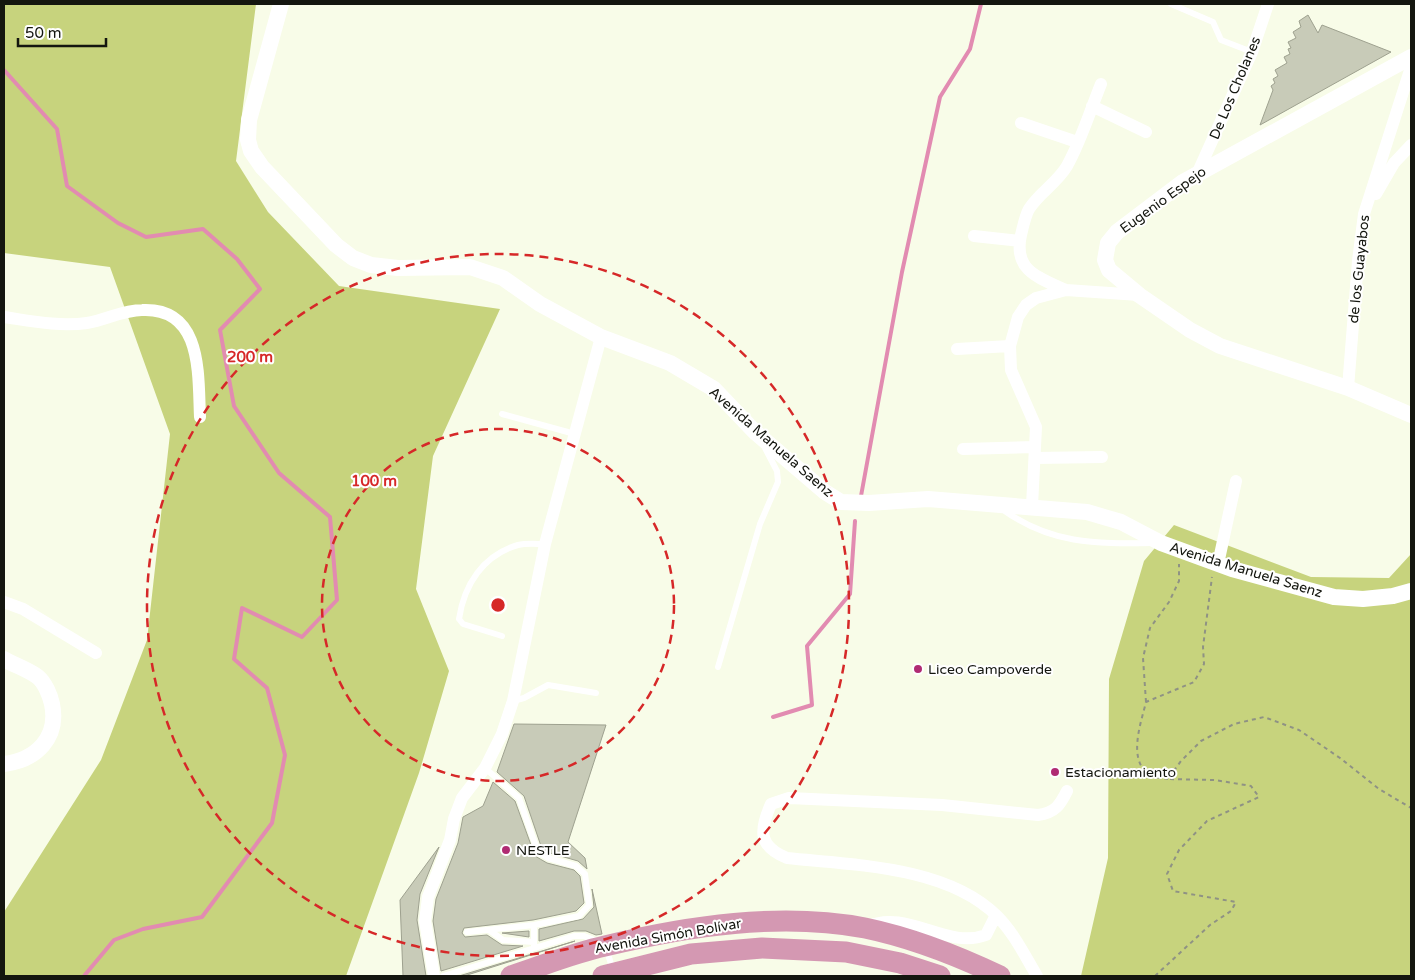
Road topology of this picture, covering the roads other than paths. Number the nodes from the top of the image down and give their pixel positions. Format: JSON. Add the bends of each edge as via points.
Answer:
{"nodes":[{"id":1,"x":280,"y":4,"type":"edge"},
{"id":2,"x":1171,"y":4,"type":"edge"},
{"id":3,"x":1268,"y":4,"type":"edge"},
{"id":4,"x":1252,"y":52,"type":"junction"},
{"id":5,"x":1411,"y":57,"type":"edge"},
{"id":6,"x":1411,"y":67,"type":"edge"},
{"id":7,"x":1101,"y":84,"type":"dead end"},
{"id":8,"x":1092,"y":106,"type":"junction"},
{"id":9,"x":1021,"y":124,"type":"dead end"},
{"id":10,"x":1146,"y":132,"type":"dead end"},
{"id":11,"x":1077,"y":142,"type":"junction"},
{"id":12,"x":1411,"y":146,"type":"edge"},
{"id":13,"x":1198,"y":172,"type":"junction"},
{"id":14,"x":1364,"y":214,"type":"junction"},
{"id":15,"x":974,"y":236,"type":"dead end"},
{"id":16,"x":1020,"y":241,"type":"junction"},
{"id":17,"x":1066,"y":290,"type":"junction"},
{"id":18,"x":1139,"y":295,"type":"junction"},
{"id":19,"x":4,"y":317,"type":"edge"},
{"id":20,"x":601,"y":337,"type":"junction"},
{"id":21,"x":1010,"y":346,"type":"junction"},
{"id":22,"x":957,"y":349,"type":"dead end"},
{"id":23,"x":1348,"y":388,"type":"junction"},
{"id":24,"x":502,"y":414,"type":"dead end"},
{"id":25,"x":1411,"y":415,"type":"edge"},
{"id":26,"x":200,"y":417,"type":"dead end"},
{"id":27,"x":756,"y":432,"type":"junction"},
{"id":28,"x":575,"y":434,"type":"junction"},
{"id":29,"x":963,"y":449,"type":"dead end"},
{"id":30,"x":1035,"y":452,"type":"junction"},
{"id":31,"x":1102,"y":457,"type":"dead end"},
{"id":32,"x":1236,"y":481,"type":"dead end"},
{"id":33,"x":994,"y":504,"type":"junction"},
{"id":34,"x":1032,"y":506,"type":"junction"},
{"id":35,"x":1161,"y":543,"type":"junction"},
{"id":36,"x":545,"y":544,"type":"junction"},
{"id":37,"x":1216,"y":563,"type":"junction"},
{"id":38,"x":1411,"y":591,"type":"edge"},
{"id":39,"x":4,"y":602,"type":"edge"},
{"id":40,"x":502,"y":636,"type":"dead end"},
{"id":41,"x":96,"y":653,"type":"dead end"},
{"id":42,"x":4,"y":659,"type":"edge"},
{"id":43,"x":718,"y":667,"type":"dead end"},
{"id":44,"x":596,"y":693,"type":"dead end"},
{"id":45,"x":513,"y":701,"type":"junction"},
{"id":46,"x":4,"y":764,"type":"edge"},
{"id":47,"x":485,"y":768,"type":"junction"},
{"id":48,"x":1066,"y":791,"type":"dead end"},
{"id":49,"x":996,"y":915,"type":"junction"},
{"id":50,"x":534,"y":925,"type":"junction"},
{"id":51,"x":864,"y":928,"type":"junction"},
{"id":52,"x":489,"y":930,"type":"junction"},
{"id":53,"x":468,"y":932,"type":"dead end"},
{"id":54,"x":534,"y":945,"type":"junction"},
{"id":55,"x":605,"y":946,"type":"junction"},
{"id":56,"x":608,"y":975,"type":"edge"},
{"id":57,"x":434,"y":976,"type":"edge"},
{"id":58,"x":442,"y":976,"type":"edge"},
{"id":59,"x":511,"y":976,"type":"edge"},
{"id":60,"x":940,"y":976,"type":"edge"},
{"id":61,"x":1000,"y":976,"type":"edge"},
{"id":62,"x":1037,"y":976,"type":"edge"}],
"edges":[{"from":1,"to":20,"type":"street","name":"Avenida Manuela Saenz","via":[[249,120],[248,140],[262,167],[336,245],[353,258],[371,265],[470,267],[503,278],[540,304]]},
{"from":2,"to":4,"type":"lane","via":[[1213,22],[1221,40]]},
{"from":3,"to":4,"type":"street","name":"De Los Cholanes"},
{"from":4,"to":13,"type":"street","name":"De Los Cholanes"},
{"from":5,"to":13,"type":"street","name":"Eugenio Espejo"},
{"from":6,"to":14,"type":"street","name":"de los Guayabos"},
{"from":7,"to":8,"type":"street"},
{"from":8,"to":10,"type":"street"},
{"from":8,"to":11,"type":"street"},
{"from":9,"to":11,"type":"street"},
{"from":11,"to":16,"type":"street","via":[[1059,179],[1029,209]]},
{"from":12,"to":14,"type":"street","via":[[1394,163]]},
{"from":13,"to":18,"type":"street","name":"Eugenio Espejo","via":[[1117,232],[1108,244],[1105,260],[1109,270]]},
{"from":14,"to":23,"type":"street","name":"de los Guayabos"},
{"from":15,"to":16,"type":"street"},
{"from":16,"to":17,"type":"street","via":[[1019,254],[1024,267]]},
{"from":17,"to":18,"type":"street"},
{"from":17,"to":21,"type":"street","via":[[1036,298],[1026,305],[1018,317]]},
{"from":18,"to":23,"type":"street","name":"Eugenio Espejo","via":[[1220,346]]},
{"from":19,"to":26,"type":"street","via":[[56,324],[85,323],[144,309],[167,312],[185,326],[196,356]]},
{"from":20,"to":27,"type":"street","name":"Avenida Manuela Saenz","via":[[670,363],[714,389]]},
{"from":20,"to":28,"type":"street"},
{"from":21,"to":22,"type":"street"},
{"from":21,"to":30,"type":"street","via":[[1011,370],[1036,427]]},
{"from":23,"to":25,"type":"street","name":"Eugenio Espejo"},
{"from":24,"to":28,"type":"lane"},
{"from":27,"to":33,"type":"street","name":"Avenida Manuela Saenz","via":[[824,492],[841,502],[928,500]]},
{"from":27,"to":43,"type":"lane","via":[[776,471],[778,482],[760,524]]},
{"from":28,"to":36,"type":"street"},
{"from":29,"to":30,"type":"street"},
{"from":30,"to":31,"type":"street"},
{"from":30,"to":34,"type":"street"},
{"from":32,"to":37,"type":"street"},
{"from":33,"to":34,"type":"street","name":"Avenida Manuela Saenz"},
{"from":33,"to":35,"type":"lane","via":[[1017,520],[1053,536],[1110,543]]},
{"from":34,"to":35,"type":"street","name":"Avenida Manuela Saenz","via":[[1087,512],[1121,522]]},
{"from":35,"to":37,"type":"street","name":"Avenida Manuela Saenz"},
{"from":36,"to":40,"type":"lane","via":[[519,545],[495,554],[472,580],[462,598],[459,619],[463,624]]},
{"from":36,"to":45,"type":"street"},
{"from":37,"to":38,"type":"street","name":"Avenida Manuela Saenz","via":[[1334,597],[1363,599]]},
{"from":39,"to":41,"type":"street","via":[[23,609]]},
{"from":42,"to":46,"type":"street","via":[[38,678],[49,695],[54,716],[48,739],[39,751]]},
{"from":44,"to":45,"type":"lane","via":[[548,685]]},
{"from":45,"to":47,"type":"street","via":[[502,734]]},
{"from":47,"to":50,"type":"lane","via":[[519,798],[538,852],[576,866],[585,874],[589,905],[579,916]]},
{"from":47,"to":57,"type":"street","via":[[462,798],[428,897],[425,921]]},
{"from":48,"to":49,"type":"street","via":[[1061,803],[1049,814],[822,799],[789,798],[771,804],[762,826],[767,845],[777,854],[911,874],[972,895]]},
{"from":49,"to":51,"type":"street","via":[[991,929],[975,939],[902,922],[884,921]]},
{"from":49,"to":62,"type":"street"},
{"from":50,"to":52,"type":"lane"},
{"from":50,"to":54,"type":"lane"},
{"from":51,"to":55,"type":"highway","name":"Avenida Simón Bolívar","via":[[802,922],[750,922]]},
{"from":51,"to":61,"type":"highway","name":"Avenida Simón Bolívar","via":[[950,953]]},
{"from":52,"to":53,"type":"lane"},
{"from":52,"to":54,"type":"lane","via":[[503,940]]},
{"from":54,"to":55,"type":"lane","via":[[584,936]]},
{"from":54,"to":58,"type":"lane"},
{"from":55,"to":56,"type":"lane"},
{"from":55,"to":59,"type":"highway","name":"Avenida Simón Bolívar"},
{"from":56,"to":60,"type":"highway","name":"Avenida Simón Bolívar","via":[[691,954],[762,948],[846,952]]}]}
